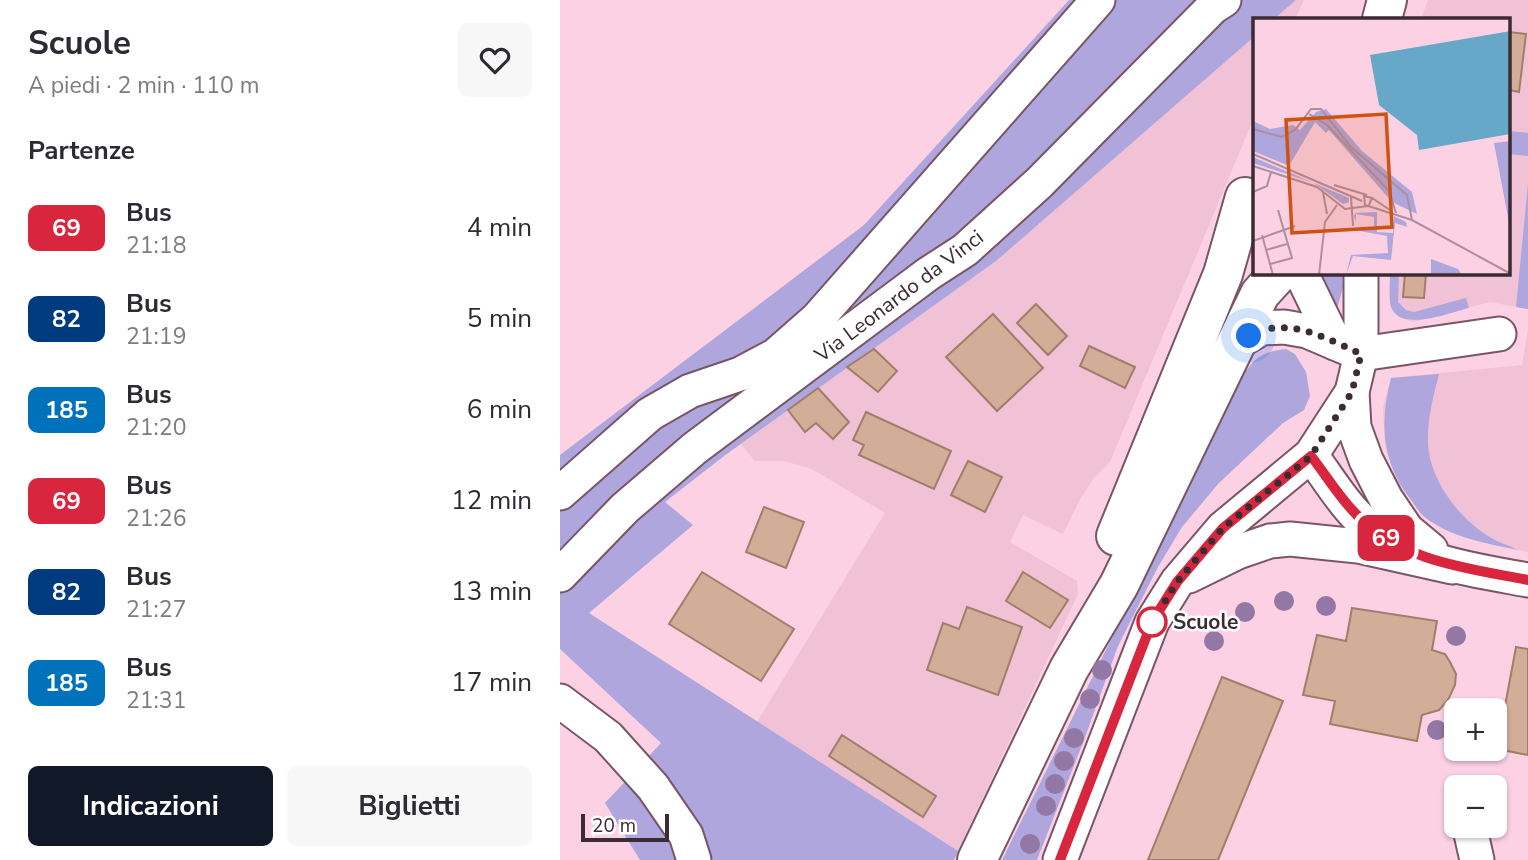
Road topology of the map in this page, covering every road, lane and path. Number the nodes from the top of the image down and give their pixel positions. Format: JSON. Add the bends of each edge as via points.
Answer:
{"nodes":[{"id":1,"x":1098,"y":0,"type":"edge"},
{"id":2,"x":1224,"y":0,"type":"edge"},
{"id":3,"x":1252,"y":200,"type":"edge"},
{"id":4,"x":1277,"y":275,"type":"edge"},
{"id":5,"x":1302,"y":275,"type":"edge"},
{"id":6,"x":1362,"y":275,"type":"edge"},
{"id":7,"x":1499,"y":334,"type":"dead end"},
{"id":8,"x":1236,"y":343,"type":"junction"},
{"id":9,"x":1348,"y":349,"type":"junction"},
{"id":10,"x":1352,"y":392,"type":"junction"},
{"id":11,"x":1311,"y":456,"type":"junction"},
{"id":12,"x":560,"y":493,"type":"edge"},
{"id":13,"x":1452,"y":567,"type":"junction"},
{"id":14,"x":560,"y":575,"type":"edge"},
{"id":15,"x":1528,"y":580,"type":"edge"},
{"id":16,"x":1177,"y":582,"type":"junction"},
{"id":17,"x":1069,"y":669,"type":"junction"},
{"id":18,"x":560,"y":701,"type":"edge"},
{"id":19,"x":694,"y":860,"type":"edge"},
{"id":20,"x":977,"y":860,"type":"edge"},
{"id":21,"x":1060,"y":860,"type":"edge"}],
"edges":[{"from":1,"to":12,"type":"street","name":"Via Leonardo da Vinci","via":[[817,319],[776,355],[740,374],[690,391],[650,414]]},
{"from":2,"to":14,"type":"street","name":"Via Leonardo da Vinci","via":[[965,250],[695,448],[625,508]]},
{"from":3,"to":17,"type":"main road","via":[[1102,570]]},
{"from":4,"to":8,"type":"main road","via":[[1260,294]]},
{"from":5,"to":9,"type":"street"},
{"from":6,"to":9,"type":"street"},
{"from":7,"to":9,"type":"street"},
{"from":8,"to":9,"type":"street","via":[[1262,328],[1284,327],[1307,331]]},
{"from":8,"to":17,"type":"main road","via":[[1119,585]]},
{"from":9,"to":10,"type":"street"},
{"from":10,"to":11,"type":"street"},
{"from":10,"to":13,"type":"street","via":[[1354,427],[1387,499],[1407,530]]},
{"from":11,"to":13,"type":"street","via":[[1358,516],[1398,547]]},
{"from":11,"to":16,"type":"street","via":[[1223,528]]},
{"from":13,"to":15,"type":"street"},
{"from":13,"to":16,"type":"street","via":[[1359,547],[1270,541]]},
{"from":16,"to":21,"type":"street","via":[[1152,622]]},
{"from":17,"to":20,"type":"main road"},
{"from":18,"to":19,"type":"street","via":[[608,737],[653,787],[686,835]]}]}
